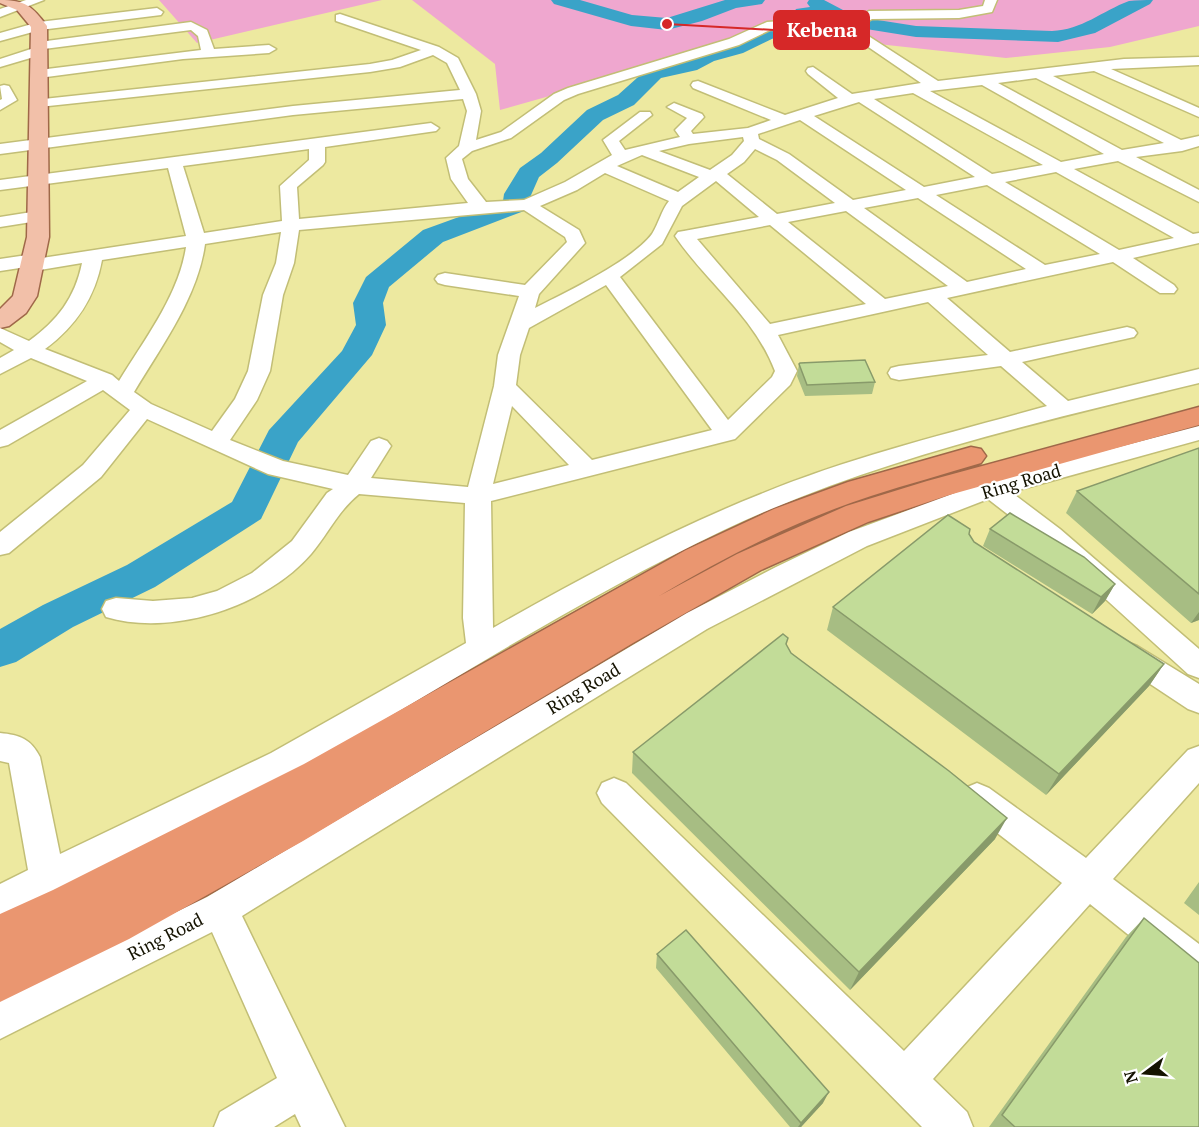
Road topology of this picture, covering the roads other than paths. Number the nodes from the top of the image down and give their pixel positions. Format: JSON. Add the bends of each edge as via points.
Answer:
{"nodes":[{"id":1,"x":147,"y":0,"type":"edge"},
{"id":2,"x":991,"y":0,"type":"edge"},
{"id":3,"x":891,"y":1,"type":"edge"},
{"id":4,"x":21,"y":2,"type":"edge"},
{"id":5,"x":157,"y":12,"type":"junction"},
{"id":6,"x":0,"y":13,"type":"edge"},
{"id":7,"x":875,"y":14,"type":"junction"},
{"id":8,"x":340,"y":18,"type":"dead end"},
{"id":9,"x":854,"y":23,"type":"junction"},
{"id":10,"x":39,"y":26,"type":"junction"},
{"id":11,"x":168,"y":29,"type":"junction"},
{"id":12,"x":265,"y":33,"type":"dead end"},
{"id":13,"x":0,"y":37,"type":"edge"},
{"id":14,"x":39,"y":48,"type":"junction"},
{"id":15,"x":269,"y":49,"type":"junction"},
{"id":16,"x":434,"y":50,"type":"junction"},
{"id":17,"x":208,"y":54,"type":"junction"},
{"id":18,"x":1160,"y":60,"type":"junction"},
{"id":19,"x":1199,"y":61,"type":"edge"},
{"id":20,"x":0,"y":63,"type":"edge"},
{"id":21,"x":930,"y":63,"type":"dead end"},
{"id":22,"x":903,"y":66,"type":"junction"},
{"id":23,"x":1094,"y":67,"type":"junction"},
{"id":24,"x":813,"y":70,"type":"dead end"},
{"id":25,"x":338,"y":72,"type":"junction"},
{"id":26,"x":165,"y":73,"type":"junction"},
{"id":27,"x":1036,"y":73,"type":"junction"},
{"id":28,"x":39,"y":74,"type":"junction"},
{"id":29,"x":1199,"y":77,"type":"edge"},
{"id":30,"x":984,"y":81,"type":"junction"},
{"id":31,"x":209,"y":84,"type":"junction"},
{"id":32,"x":405,"y":84,"type":"junction"},
{"id":33,"x":698,"y":85,"type":"dead end"},
{"id":34,"x":934,"y":85,"type":"junction"},
{"id":35,"x":915,"y":88,"type":"junction"},
{"id":36,"x":4,"y":89,"type":"dead end"},
{"id":37,"x":469,"y":94,"type":"junction"},
{"id":38,"x":855,"y":98,"type":"junction"},
{"id":39,"x":39,"y":103,"type":"junction"},
{"id":40,"x":0,"y":106,"type":"edge"},
{"id":41,"x":674,"y":106,"type":"dead end"},
{"id":42,"x":1199,"y":113,"type":"edge"},
{"id":43,"x":801,"y":114,"type":"junction"},
{"id":44,"x":645,"y":115,"type":"dead end"},
{"id":45,"x":784,"y":120,"type":"junction"},
{"id":46,"x":218,"y":121,"type":"junction"},
{"id":47,"x":431,"y":128,"type":"junction"},
{"id":48,"x":289,"y":130,"type":"junction"},
{"id":49,"x":370,"y":137,"type":"junction"},
{"id":50,"x":751,"y":137,"type":"junction"},
{"id":51,"x":689,"y":139,"type":"junction"},
{"id":52,"x":1199,"y":141,"type":"edge"},
{"id":53,"x":37,"y":144,"type":"junction"},
{"id":54,"x":317,"y":144,"type":"junction"},
{"id":55,"x":1179,"y":144,"type":"junction"},
{"id":56,"x":0,"y":149,"type":"edge"},
{"id":57,"x":642,"y":150,"type":"junction"},
{"id":58,"x":460,"y":153,"type":"junction"},
{"id":59,"x":1199,"y":154,"type":"edge"},
{"id":60,"x":1119,"y":155,"type":"junction"},
{"id":61,"x":621,"y":157,"type":"junction"},
{"id":62,"x":174,"y":162,"type":"junction"},
{"id":63,"x":317,"y":162,"type":"junction"},
{"id":64,"x":605,"y":167,"type":"junction"},
{"id":65,"x":1054,"y":167,"type":"junction"},
{"id":66,"x":713,"y":175,"type":"junction"},
{"id":67,"x":39,"y":180,"type":"junction"},
{"id":68,"x":990,"y":180,"type":"junction"},
{"id":69,"x":0,"y":185,"type":"edge"},
{"id":70,"x":924,"y":192,"type":"junction"},
{"id":71,"x":1199,"y":197,"type":"edge"},
{"id":72,"x":679,"y":199,"type":"junction"},
{"id":73,"x":517,"y":205,"type":"junction"},
{"id":74,"x":850,"y":206,"type":"junction"},
{"id":75,"x":481,"y":207,"type":"junction"},
{"id":76,"x":38,"y":216,"type":"junction"},
{"id":77,"x":777,"y":220,"type":"junction"},
{"id":78,"x":0,"y":222,"type":"edge"},
{"id":79,"x":291,"y":225,"type":"junction"},
{"id":80,"x":684,"y":236,"type":"junction"},
{"id":81,"x":658,"y":239,"type":"junction"},
{"id":82,"x":1195,"y":239,"type":"edge"},
{"id":83,"x":196,"y":240,"type":"junction"},
{"id":84,"x":93,"y":256,"type":"junction"},
{"id":85,"x":1117,"y":256,"type":"junction"},
{"id":86,"x":34,"y":262,"type":"junction"},
{"id":87,"x":0,"y":265,"type":"edge"},
{"id":88,"x":1041,"y":271,"type":"junction"},
{"id":89,"x":609,"y":276,"type":"junction"},
{"id":90,"x":445,"y":279,"type":"dead end"},
{"id":91,"x":963,"y":288,"type":"junction"},
{"id":92,"x":1167,"y":289,"type":"dead end"},
{"id":93,"x":530,"y":292,"type":"junction"},
{"id":94,"x":931,"y":295,"type":"junction"},
{"id":95,"x":881,"y":306,"type":"junction"},
{"id":96,"x":0,"y":321,"type":"edge"},
{"id":97,"x":520,"y":324,"type":"junction"},
{"id":98,"x":766,"y":331,"type":"junction"},
{"id":99,"x":1126,"y":333,"type":"dead end"},
{"id":100,"x":0,"y":334,"type":"edge"},
{"id":101,"x":30,"y":351,"type":"junction"},
{"id":102,"x":1006,"y":359,"type":"junction"},
{"id":103,"x":0,"y":367,"type":"edge"},
{"id":104,"x":899,"y":372,"type":"dead end"},
{"id":105,"x":1199,"y":376,"type":"edge"},
{"id":106,"x":105,"y":380,"type":"junction"},
{"id":107,"x":505,"y":386,"type":"junction"},
{"id":108,"x":122,"y":394,"type":"junction"},
{"id":109,"x":1199,"y":396,"type":"edge"},
{"id":110,"x":143,"y":409,"type":"junction"},
{"id":111,"x":1064,"y":409,"type":"junction"},
{"id":112,"x":1199,"y":416,"type":"edge"},
{"id":113,"x":1199,"y":433,"type":"edge"},
{"id":114,"x":727,"y":434,"type":"junction"},
{"id":115,"x":0,"y":440,"type":"edge"},
{"id":116,"x":216,"y":443,"type":"junction"},
{"id":117,"x":379,"y":446,"type":"dead end"},
{"id":118,"x":587,"y":469,"type":"junction"},
{"id":119,"x":354,"y":485,"type":"junction"},
{"id":120,"x":991,"y":489,"type":"junction"},
{"id":121,"x":478,"y":496,"type":"junction"},
{"id":122,"x":0,"y":546,"type":"edge"},
{"id":123,"x":116,"y":609,"type":"dead end"},
{"id":124,"x":1101,"y":637,"type":"edge"},
{"id":125,"x":481,"y":650,"type":"junction"},
{"id":126,"x":1199,"y":666,"type":"edge"},
{"id":127,"x":1199,"y":700,"type":"edge"},
{"id":128,"x":0,"y":747,"type":"edge"},
{"id":129,"x":1199,"y":760,"type":"edge"},
{"id":130,"x":957,"y":783,"type":"edge"},
{"id":131,"x":614,"y":793,"type":"dead end"},
{"id":132,"x":48,"y":880,"type":"junction"},
{"id":133,"x":1088,"y":881,"type":"junction"},
{"id":134,"x":0,"y":902,"type":"edge"},
{"id":135,"x":220,"y":909,"type":"junction"},
{"id":136,"x":0,"y":937,"type":"edge"},
{"id":137,"x":1199,"y":968,"type":"edge"},
{"id":138,"x":0,"y":979,"type":"edge"},
{"id":139,"x":0,"y":1019,"type":"edge"},
{"id":140,"x":904,"y":1080,"type":"junction"},
{"id":141,"x":302,"y":1086,"type":"junction"},
{"id":142,"x":235,"y":1127,"type":"edge"},
{"id":143,"x":324,"y":1127,"type":"edge"},
{"id":144,"x":952,"y":1127,"type":"edge"}],
"edges":[{"from":1,"to":5,"type":"street"},
{"from":2,"to":7,"type":"street","via":[[988,9],[977,12]]},
{"from":3,"to":7,"type":"street"},
{"from":4,"to":6,"type":"street"},
{"from":4,"to":10,"type":"main road"},
{"from":5,"to":10,"type":"street"},
{"from":5,"to":11,"type":"street"},
{"from":7,"to":9,"type":"street"},
{"from":8,"to":16,"type":"street"},
{"from":9,"to":22,"type":"street"},
{"from":9,"to":58,"type":"street","via":[[767,26],[734,42],[573,91],[506,135]]},
{"from":10,"to":13,"type":"street"},
{"from":10,"to":14,"type":"main road"},
{"from":11,"to":14,"type":"street"},
{"from":11,"to":17,"type":"street","via":[[200,29]]},
{"from":12,"to":15,"type":"street"},
{"from":14,"to":20,"type":"street"},
{"from":14,"to":28,"type":"main road"},
{"from":15,"to":17,"type":"street"},
{"from":15,"to":25,"type":"street","via":[[286,60]]},
{"from":16,"to":32,"type":"street"},
{"from":16,"to":37,"type":"street","via":[[453,61]]},
{"from":17,"to":26,"type":"street"},
{"from":18,"to":19,"type":"street"},
{"from":18,"to":23,"type":"street"},
{"from":18,"to":29,"type":"street"},
{"from":21,"to":22,"type":"street"},
{"from":22,"to":34,"type":"street"},
{"from":23,"to":27,"type":"street"},
{"from":23,"to":42,"type":"street"},
{"from":24,"to":38,"type":"street"},
{"from":25,"to":31,"type":"street"},
{"from":25,"to":32,"type":"street"},
{"from":26,"to":28,"type":"street"},
{"from":26,"to":31,"type":"street"},
{"from":26,"to":39,"type":"street"},
{"from":27,"to":30,"type":"street"},
{"from":27,"to":55,"type":"street"},
{"from":28,"to":39,"type":"main road"},
{"from":30,"to":34,"type":"street"},
{"from":30,"to":60,"type":"street"},
{"from":31,"to":46,"type":"street"},
{"from":32,"to":37,"type":"street"},
{"from":32,"to":47,"type":"street"},
{"from":32,"to":48,"type":"street"},
{"from":33,"to":45,"type":"street"},
{"from":34,"to":35,"type":"street"},
{"from":35,"to":38,"type":"street"},
{"from":35,"to":65,"type":"street"},
{"from":36,"to":40,"type":"street","via":[[10,100]]},
{"from":37,"to":58,"type":"street","via":[[474,111]]},
{"from":38,"to":43,"type":"street"},
{"from":38,"to":68,"type":"street"},
{"from":39,"to":53,"type":"main road"},
{"from":41,"to":51,"type":"street","via":[[697,117],[683,130]]},
{"from":43,"to":45,"type":"street"},
{"from":43,"to":70,"type":"street"},
{"from":44,"to":61,"type":"street","via":[[611,140]]},
{"from":45,"to":50,"type":"street"},
{"from":46,"to":48,"type":"street"},
{"from":46,"to":53,"type":"street"},
{"from":47,"to":49,"type":"street"},
{"from":47,"to":58,"type":"street"},
{"from":48,"to":54,"type":"street"},
{"from":48,"to":62,"type":"street"},
{"from":49,"to":54,"type":"street"},
{"from":49,"to":63,"type":"street","via":[[364,149]]},
{"from":50,"to":51,"type":"street"},
{"from":50,"to":66,"type":"street","via":[[744,153]]},
{"from":50,"to":74,"type":"street"},
{"from":51,"to":57,"type":"street"},
{"from":52,"to":55,"type":"street"},
{"from":53,"to":56,"type":"street"},
{"from":53,"to":67,"type":"main road"},
{"from":54,"to":63,"type":"street"},
{"from":55,"to":59,"type":"street"},
{"from":55,"to":60,"type":"street"},
{"from":57,"to":61,"type":"street"},
{"from":57,"to":66,"type":"street"},
{"from":58,"to":75,"type":"street","via":[[456,176]]},
{"from":60,"to":65,"type":"street"},
{"from":60,"to":71,"type":"street"},
{"from":61,"to":64,"type":"street"},
{"from":62,"to":67,"type":"street"},
{"from":62,"to":83,"type":"street"},
{"from":63,"to":79,"type":"street","via":[[288,186]]},
{"from":64,"to":72,"type":"street"},
{"from":64,"to":73,"type":"street","via":[[571,186]]},
{"from":65,"to":68,"type":"street"},
{"from":65,"to":82,"type":"street"},
{"from":66,"to":72,"type":"street"},
{"from":66,"to":77,"type":"street"},
{"from":67,"to":69,"type":"street"},
{"from":67,"to":76,"type":"main road"},
{"from":68,"to":70,"type":"street"},
{"from":68,"to":85,"type":"street"},
{"from":70,"to":74,"type":"street"},
{"from":70,"to":88,"type":"street"},
{"from":72,"to":81,"type":"street"},
{"from":73,"to":75,"type":"street"},
{"from":73,"to":93,"type":"street","via":[[576,239]]},
{"from":74,"to":77,"type":"street"},
{"from":74,"to":91,"type":"street"},
{"from":75,"to":79,"type":"street"},
{"from":76,"to":78,"type":"street"},
{"from":76,"to":86,"type":"main road"},
{"from":77,"to":80,"type":"street"},
{"from":77,"to":95,"type":"street"},
{"from":79,"to":83,"type":"street"},
{"from":79,"to":116,"type":"street","via":[[285,263],[273,295],[260,371],[246,400]]},
{"from":80,"to":81,"type":"street"},
{"from":80,"to":98,"type":"street"},
{"from":81,"to":89,"type":"street"},
{"from":82,"to":85,"type":"street"},
{"from":83,"to":84,"type":"street"},
{"from":83,"to":108,"type":"street","via":[[195,254],[180,290]]},
{"from":84,"to":86,"type":"street"},
{"from":84,"to":101,"type":"street","via":[[91,277],[75,310]]},
{"from":85,"to":88,"type":"street"},
{"from":85,"to":92,"type":"street"},
{"from":86,"to":87,"type":"street"},
{"from":86,"to":96,"type":"main road","via":[[25,296]]},
{"from":88,"to":91,"type":"street"},
{"from":89,"to":97,"type":"street"},
{"from":89,"to":114,"type":"street"},
{"from":90,"to":93,"type":"street"},
{"from":91,"to":94,"type":"street"},
{"from":93,"to":97,"type":"street"},
{"from":94,"to":95,"type":"street"},
{"from":94,"to":102,"type":"street"},
{"from":95,"to":98,"type":"street"},
{"from":97,"to":107,"type":"street","via":[[509,355]]},
{"from":98,"to":114,"type":"street","via":[[786,371],[782,380]]},
{"from":99,"to":102,"type":"street"},
{"from":100,"to":101,"type":"street"},
{"from":101,"to":103,"type":"street"},
{"from":101,"to":106,"type":"street"},
{"from":102,"to":104,"type":"street"},
{"from":102,"to":111,"type":"street"},
{"from":105,"to":111,"type":"street"},
{"from":106,"to":108,"type":"street"},
{"from":106,"to":115,"type":"street"},
{"from":107,"to":118,"type":"street"},
{"from":107,"to":121,"type":"street"},
{"from":108,"to":110,"type":"street"},
{"from":109,"to":136,"type":"highway","name":"Ring Road","via":[[924,468],[785,517],[698,558],[276,798]]},
{"from":110,"to":116,"type":"street"},
{"from":110,"to":122,"type":"street","via":[[92,471]]},
{"from":111,"to":125,"type":"street","via":[[879,460],[771,499],[572,596]]},
{"from":112,"to":138,"type":"highway","name":"Ring Road","via":[[857,514],[749,562],[288,828]]},
{"from":113,"to":120,"type":"street","name":"Ring Road"},
{"from":114,"to":118,"type":"street"},
{"from":116,"to":119,"type":"street","via":[[277,468]]},
{"from":117,"to":119,"type":"street"},
{"from":118,"to":121,"type":"street"},
{"from":119,"to":121,"type":"street"},
{"from":119,"to":123,"type":"street","via":[[336,500],[301,548],[262,580],[227,598],[192,609]]},
{"from":120,"to":126,"type":"street","via":[[1052,535]]},
{"from":120,"to":135,"type":"street","name":"Ring Road","via":[[858,539],[697,621]]},
{"from":121,"to":125,"type":"street","via":[[477,618]]},
{"from":124,"to":127,"type":"street"},
{"from":125,"to":132,"type":"street","via":[[282,763]]},
{"from":128,"to":132,"type":"street","via":[[15,748],[24,757]]},
{"from":129,"to":133,"type":"street"},
{"from":130,"to":133,"type":"street"},
{"from":131,"to":140,"type":"street"},
{"from":132,"to":134,"type":"street"},
{"from":133,"to":137,"type":"street"},
{"from":133,"to":140,"type":"street"},
{"from":135,"to":139,"type":"street","name":"Ring Road"},
{"from":135,"to":141,"type":"street"},
{"from":140,"to":144,"type":"street"},
{"from":141,"to":142,"type":"street"},
{"from":141,"to":143,"type":"street"}]}
